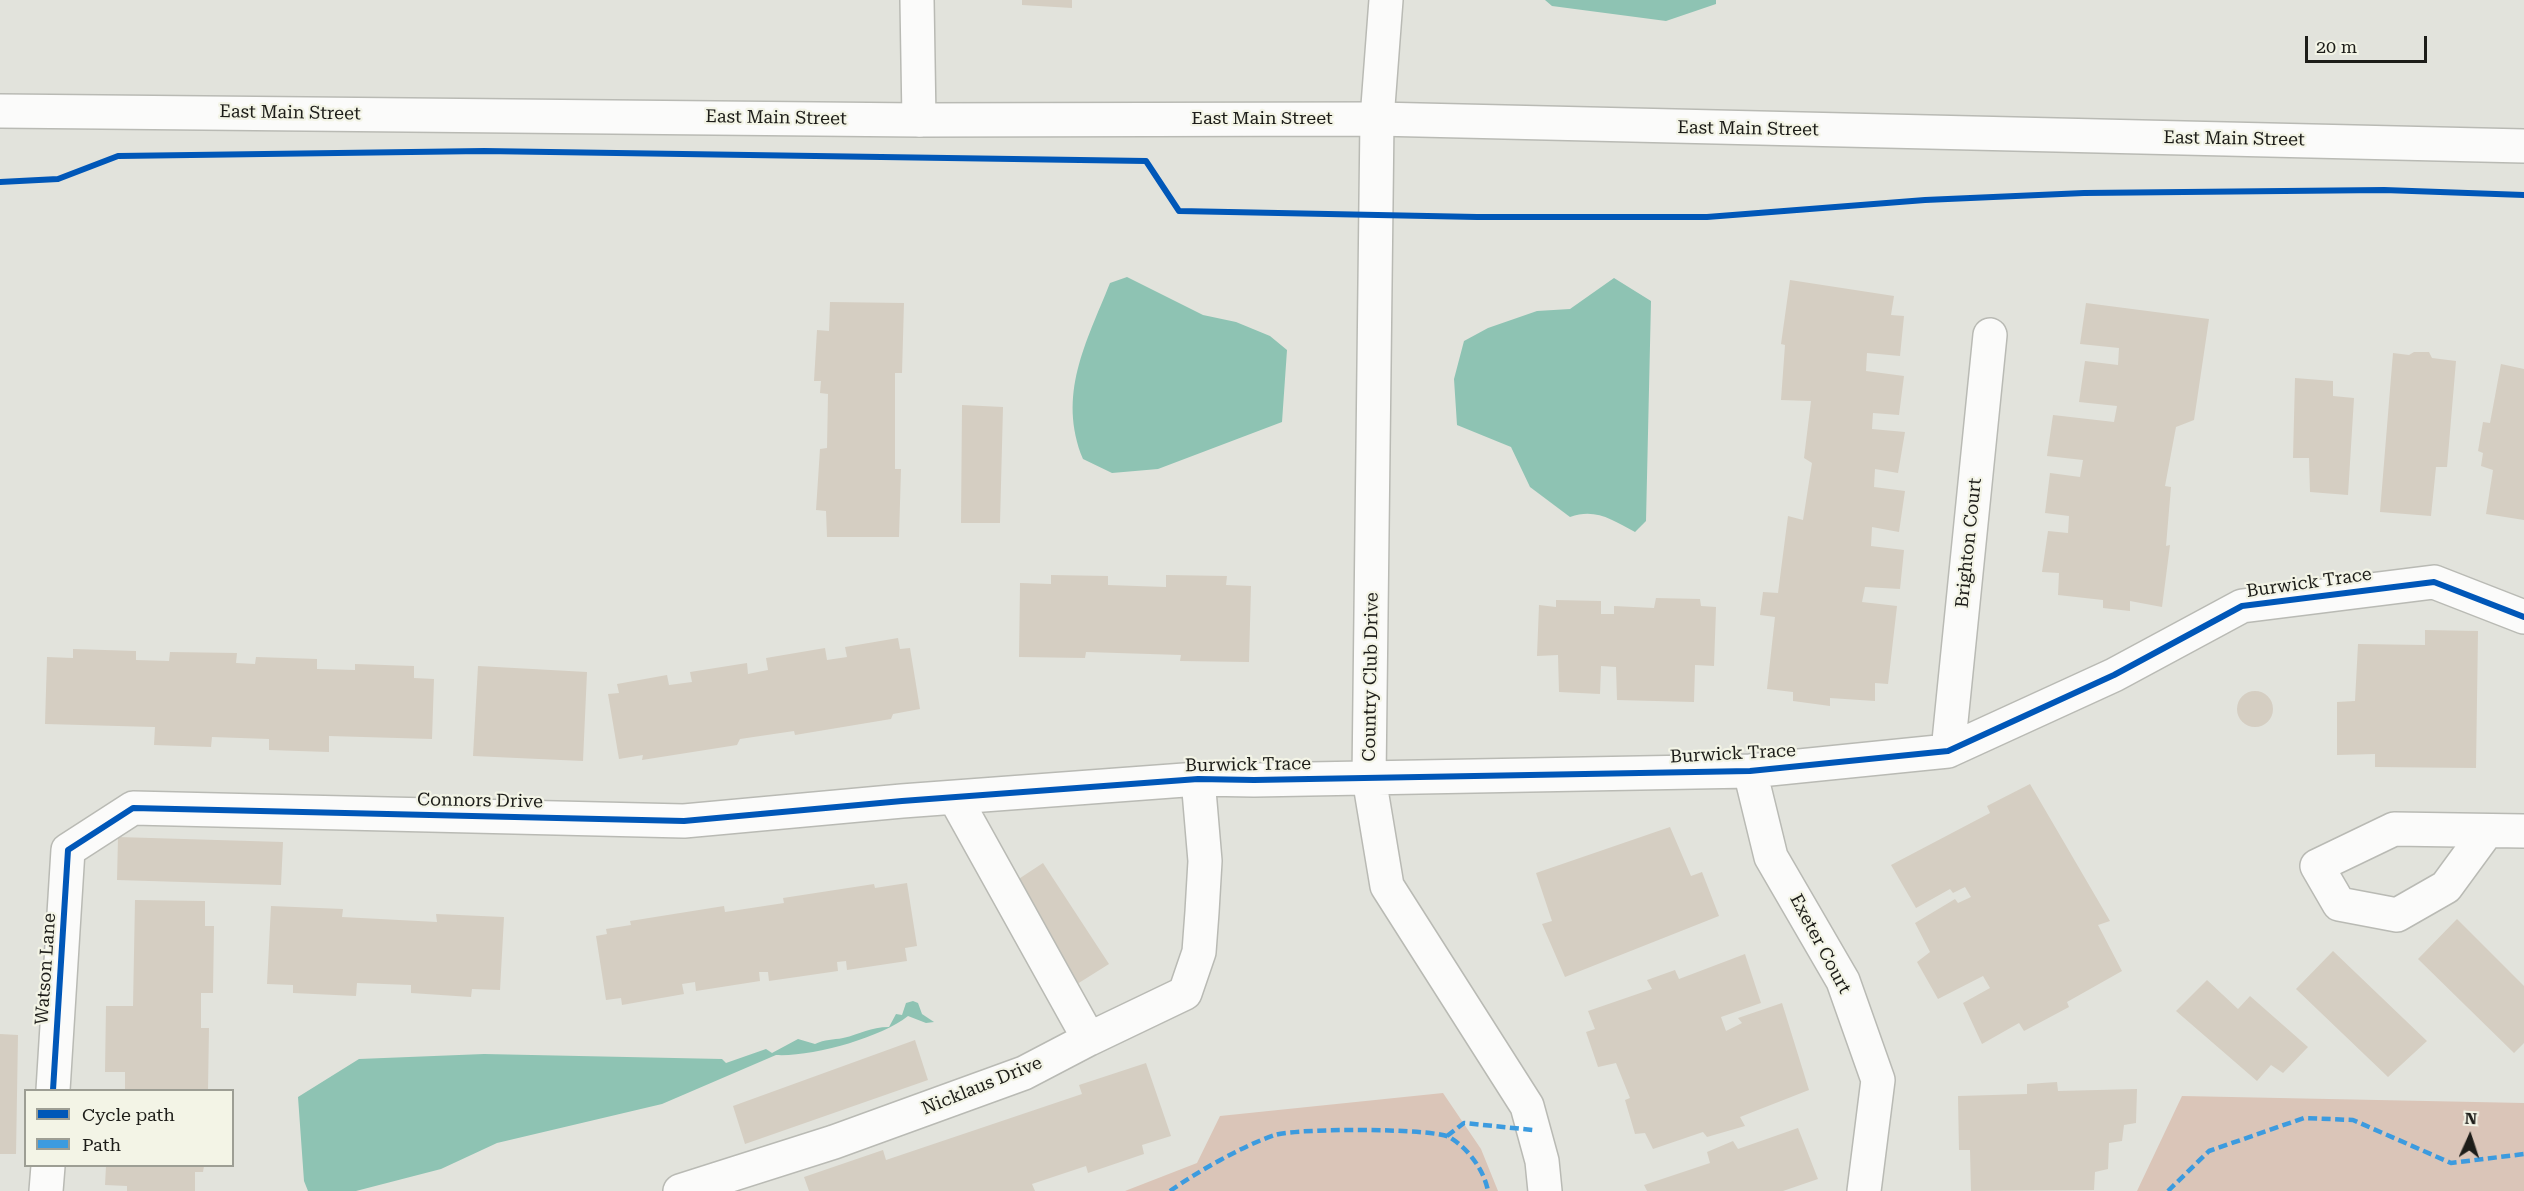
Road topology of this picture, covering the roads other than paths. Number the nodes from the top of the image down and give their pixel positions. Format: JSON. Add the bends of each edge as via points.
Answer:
{"nodes":[{"id":1,"x":917,"y":0,"type":"edge"},
{"id":2,"x":1386,"y":0,"type":"edge"},
{"id":3,"x":0,"y":111,"type":"edge"},
{"id":4,"x":1377,"y":119,"type":"junction"},
{"id":5,"x":919,"y":120,"type":"junction"},
{"id":6,"x":2524,"y":146,"type":"edge"},
{"id":7,"x":1990,"y":335,"type":"dead end"},
{"id":8,"x":2524,"y":617,"type":"edge"},
{"id":9,"x":1948,"y":751,"type":"junction"},
{"id":10,"x":1750,"y":771,"type":"junction"},
{"id":11,"x":1370,"y":778,"type":"junction"},
{"id":12,"x":1198,"y":779,"type":"junction"},
{"id":13,"x":955,"y":798,"type":"junction"},
{"id":14,"x":902,"y":801,"type":"joint"},
{"id":15,"x":2487,"y":831,"type":"dead end"},
{"id":16,"x":2524,"y":831,"type":"edge"},
{"id":17,"x":68,"y":850,"type":"joint"},
{"id":18,"x":1089,"y":1038,"type":"junction"},
{"id":19,"x":53,"y":1089,"type":"edge"},
{"id":20,"x":48,"y":1167,"type":"edge"},
{"id":21,"x":46,"y":1191,"type":"edge"},
{"id":22,"x":680,"y":1191,"type":"edge"},
{"id":23,"x":1545,"y":1191,"type":"edge"},
{"id":24,"x":1864,"y":1191,"type":"edge"}],
"edges":[{"from":1,"to":5,"type":"street"},
{"from":2,"to":4,"type":"street","name":"Country Club Drive"},
{"from":3,"to":5,"type":"street","name":"East Main Street"},
{"from":4,"to":5,"type":"street","name":"East Main Street"},
{"from":4,"to":6,"type":"street","name":"East Main Street"},
{"from":4,"to":11,"type":"street","name":"Country Club Drive"},
{"from":7,"to":9,"type":"street","name":"Brighton Court"},
{"from":8,"to":9,"type":"street","name":"Burwick Trace","via":[[2434,582],[2242,606],[2114,675]]},
{"from":9,"to":10,"type":"street","name":"Burwick Trace"},
{"from":10,"to":11,"type":"street","name":"Burwick Trace"},
{"from":10,"to":24,"type":"street","name":"Exeter Court","via":[[1771,857],[1843,981],[1878,1080]]},
{"from":11,"to":12,"type":"street","name":"Burwick Trace"},
{"from":11,"to":23,"type":"street","name":"Country Club Drive","via":[[1387,886],[1527,1106],[1542,1161]]},
{"from":12,"to":13,"type":"street","name":"Burwick Trace"},
{"from":12,"to":18,"type":"street","name":"Nicklaus Drive","via":[[1205,861],[1202,912],[1199,952],[1185,993]]},
{"from":13,"to":14,"type":"street","name":"Burwick Trace"},
{"from":13,"to":18,"type":"street"},
{"from":14,"to":17,"type":"street","name":"Connors Drive","via":[[684,821],[133,808]]},
{"from":15,"to":16,"type":"street"},
{"from":17,"to":19,"type":"street","name":"Watson Lane"},
{"from":18,"to":22,"type":"street","name":"Nicklaus Drive","via":[[1024,1073],[834,1142]]},
{"from":20,"to":21,"type":"street"}]}
